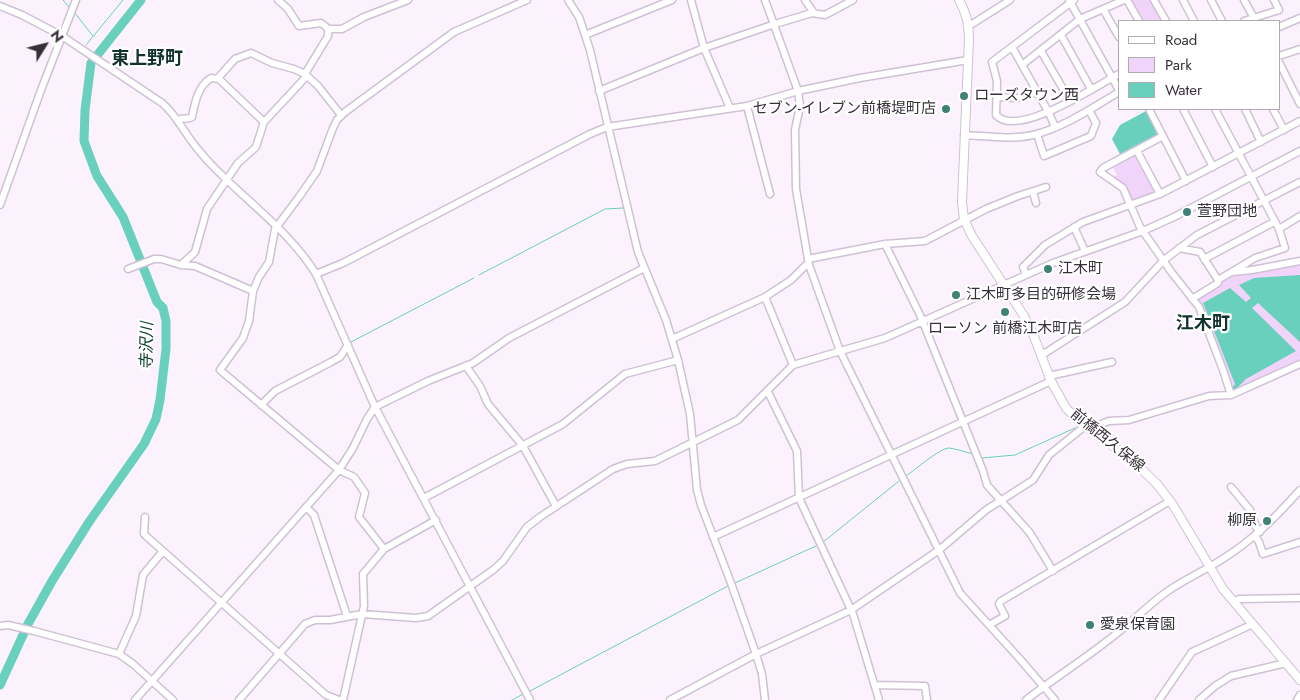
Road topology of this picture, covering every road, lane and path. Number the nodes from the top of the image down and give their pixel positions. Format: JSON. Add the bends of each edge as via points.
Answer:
{"nodes":[{"id":1,"x":76,"y":0,"type":"edge"},
{"id":2,"x":278,"y":0,"type":"edge"},
{"id":3,"x":408,"y":0,"type":"edge"},
{"id":4,"x":527,"y":0,"type":"edge"},
{"id":5,"x":568,"y":0,"type":"edge"},
{"id":6,"x":672,"y":0,"type":"edge"},
{"id":7,"x":691,"y":0,"type":"edge"},
{"id":8,"x":765,"y":0,"type":"edge"},
{"id":9,"x":805,"y":0,"type":"edge"},
{"id":10,"x":853,"y":0,"type":"edge"},
{"id":11,"x":959,"y":0,"type":"edge"},
{"id":12,"x":1010,"y":0,"type":"edge"},
{"id":13,"x":1126,"y":0,"type":"edge"},
{"id":14,"x":1154,"y":0,"type":"edge"},
{"id":15,"x":1183,"y":0,"type":"edge"},
{"id":16,"x":1211,"y":0,"type":"edge"},
{"id":17,"x":1244,"y":0,"type":"edge"},
{"id":18,"x":1274,"y":0,"type":"edge"},
{"id":19,"x":1071,"y":1,"type":"edge"},
{"id":20,"x":0,"y":6,"type":"edge"},
{"id":21,"x":1103,"y":9,"type":"junction"},
{"id":22,"x":814,"y":13,"type":"junction"},
{"id":23,"x":1254,"y":18,"type":"junction"},
{"id":24,"x":1300,"y":18,"type":"edge"},
{"id":25,"x":1080,"y":19,"type":"junction"},
{"id":26,"x":1138,"y":20,"type":"edge"},
{"id":27,"x":1165,"y":20,"type":"edge"},
{"id":28,"x":1193,"y":20,"type":"edge"},
{"id":29,"x":1221,"y":20,"type":"edge"},
{"id":30,"x":1247,"y":20,"type":"edge"},
{"id":31,"x":775,"y":24,"type":"junction"},
{"id":32,"x":969,"y":26,"type":"junction"},
{"id":33,"x":1280,"y":27,"type":"edge"},
{"id":34,"x":330,"y":30,"type":"junction"},
{"id":35,"x":1061,"y":35,"type":"junction"},
{"id":36,"x":1118,"y":35,"type":"edge"},
{"id":37,"x":62,"y":36,"type":"junction"},
{"id":38,"x":585,"y":36,"type":"junction"},
{"id":39,"x":1012,"y":47,"type":"junction"},
{"id":40,"x":704,"y":48,"type":"junction"},
{"id":41,"x":1300,"y":48,"type":"edge"},
{"id":42,"x":1041,"y":51,"type":"junction"},
{"id":43,"x":1280,"y":56,"type":"edge"},
{"id":44,"x":968,"y":60,"type":"junction"},
{"id":45,"x":1280,"y":64,"type":"edge"},
{"id":46,"x":1022,"y":65,"type":"junction"},
{"id":47,"x":305,"y":74,"type":"junction"},
{"id":48,"x":1116,"y":76,"type":"edge"},
{"id":49,"x":218,"y":78,"type":"junction"},
{"id":50,"x":1091,"y":89,"type":"junction"},
{"id":51,"x":599,"y":91,"type":"junction"},
{"id":52,"x":798,"y":91,"type":"junction"},
{"id":53,"x":1037,"y":92,"type":"junction"},
{"id":54,"x":1118,"y":92,"type":"edge"},
{"id":55,"x":997,"y":97,"type":"junction"},
{"id":56,"x":1070,"y":101,"type":"junction"},
{"id":57,"x":1300,"y":104,"type":"edge"},
{"id":58,"x":747,"y":106,"type":"junction"},
{"id":59,"x":730,"y":108,"type":"junction"},
{"id":60,"x":1089,"y":110,"type":"junction"},
{"id":61,"x":1150,"y":110,"type":"edge"},
{"id":62,"x":1183,"y":110,"type":"edge"},
{"id":63,"x":1216,"y":110,"type":"edge"},
{"id":64,"x":1245,"y":110,"type":"edge"},
{"id":65,"x":1274,"y":110,"type":"edge"},
{"id":66,"x":1049,"y":113,"type":"junction"},
{"id":67,"x":341,"y":116,"type":"junction"},
{"id":68,"x":178,"y":120,"type":"junction"},
{"id":69,"x":1300,"y":121,"type":"edge"},
{"id":70,"x":264,"y":122,"type":"junction"},
{"id":71,"x":607,"y":127,"type":"junction"},
{"id":72,"x":1055,"y":127,"type":"junction"},
{"id":73,"x":1284,"y":130,"type":"junction"},
{"id":74,"x":1037,"y":134,"type":"junction"},
{"id":75,"x":964,"y":135,"type":"junction"},
{"id":76,"x":1163,"y":136,"type":"junction"},
{"id":77,"x":1261,"y":142,"type":"junction"},
{"id":78,"x":1137,"y":151,"type":"junction"},
{"id":79,"x":1300,"y":151,"type":"edge"},
{"id":80,"x":1238,"y":154,"type":"junction"},
{"id":81,"x":1212,"y":167,"type":"junction"},
{"id":82,"x":1250,"y":177,"type":"junction"},
{"id":83,"x":228,"y":179,"type":"junction"},
{"id":84,"x":1186,"y":180,"type":"junction"},
{"id":85,"x":1300,"y":182,"type":"edge"},
{"id":86,"x":1046,"y":187,"type":"dead end"},
{"id":87,"x":1032,"y":192,"type":"junction"},
{"id":88,"x":770,"y":194,"type":"dead end"},
{"id":89,"x":1160,"y":194,"type":"junction"},
{"id":90,"x":1263,"y":201,"type":"junction"},
{"id":91,"x":1036,"y":203,"type":"dead end"},
{"id":92,"x":0,"y":206,"type":"edge"},
{"id":93,"x":1130,"y":206,"type":"junction"},
{"id":94,"x":1300,"y":216,"type":"edge"},
{"id":95,"x":964,"y":219,"type":"junction"},
{"id":96,"x":1274,"y":222,"type":"junction"},
{"id":97,"x":277,"y":226,"type":"junction"},
{"id":98,"x":1074,"y":227,"type":"junction"},
{"id":99,"x":1279,"y":230,"type":"junction"},
{"id":100,"x":1142,"y":231,"type":"junction"},
{"id":101,"x":885,"y":244,"type":"junction"},
{"id":102,"x":1179,"y":248,"type":"junction"},
{"id":103,"x":1085,"y":251,"type":"junction"},
{"id":104,"x":1204,"y":259,"type":"junction"},
{"id":105,"x":1164,"y":260,"type":"junction"},
{"id":106,"x":1300,"y":260,"type":"edge"},
{"id":107,"x":809,"y":262,"type":"junction"},
{"id":108,"x":181,"y":265,"type":"junction"},
{"id":109,"x":130,"y":268,"type":"dead end"},
{"id":110,"x":644,"y":268,"type":"junction"},
{"id":111,"x":1231,"y":272,"type":"junction"},
{"id":112,"x":316,"y":274,"type":"junction"},
{"id":113,"x":1026,"y":275,"type":"junction"},
{"id":114,"x":1218,"y":280,"type":"junction"},
{"id":115,"x":1005,"y":286,"type":"junction"},
{"id":116,"x":253,"y":291,"type":"junction"},
{"id":117,"x":765,"y":297,"type":"junction"},
{"id":118,"x":1192,"y":299,"type":"junction"},
{"id":119,"x":923,"y":322,"type":"junction"},
{"id":120,"x":672,"y":338,"type":"junction"},
{"id":121,"x":348,"y":345,"type":"junction"},
{"id":122,"x":840,"y":352,"type":"junction"},
{"id":123,"x":1042,"y":355,"type":"junction"},
{"id":124,"x":678,"y":360,"type":"junction"},
{"id":125,"x":1112,"y":362,"type":"dead end"},
{"id":126,"x":1300,"y":364,"type":"edge"},
{"id":127,"x":793,"y":365,"type":"junction"},
{"id":128,"x":466,"y":366,"type":"junction"},
{"id":129,"x":1050,"y":379,"type":"junction"},
{"id":130,"x":767,"y":391,"type":"junction"},
{"id":131,"x":1231,"y":395,"type":"junction"},
{"id":132,"x":261,"y":405,"type":"junction"},
{"id":133,"x":375,"y":407,"type":"junction"},
{"id":134,"x":962,"y":422,"type":"junction"},
{"id":135,"x":1087,"y":428,"type":"junction"},
{"id":136,"x":694,"y":442,"type":"junction"},
{"id":137,"x":523,"y":446,"type":"junction"},
{"id":138,"x":891,"y":455,"type":"junction"},
{"id":139,"x":339,"y":470,"type":"junction"},
{"id":140,"x":1231,"y":487,"type":"dead end"},
{"id":141,"x":1300,"y":490,"type":"edge"},
{"id":142,"x":424,"y":498,"type":"junction"},
{"id":143,"x":800,"y":498,"type":"junction"},
{"id":144,"x":1000,"y":500,"type":"junction"},
{"id":145,"x":1170,"y":501,"type":"junction"},
{"id":146,"x":556,"y":506,"type":"junction"},
{"id":147,"x":306,"y":507,"type":"junction"},
{"id":148,"x":145,"y":518,"type":"dead end"},
{"id":149,"x":436,"y":520,"type":"junction"},
{"id":150,"x":1257,"y":534,"type":"junction"},
{"id":151,"x":713,"y":537,"type":"junction"},
{"id":152,"x":1300,"y":542,"type":"edge"},
{"id":153,"x":384,"y":549,"type":"junction"},
{"id":154,"x":939,"y":550,"type":"junction"},
{"id":155,"x":163,"y":551,"type":"junction"},
{"id":156,"x":1209,"y":567,"type":"junction"},
{"id":157,"x":1053,"y":571,"type":"junction"},
{"id":158,"x":470,"y":586,"type":"junction"},
{"id":159,"x":1300,"y":598,"type":"edge"},
{"id":160,"x":1234,"y":602,"type":"junction"},
{"id":161,"x":221,"y":603,"type":"junction"},
{"id":162,"x":851,"y":610,"type":"junction"},
{"id":163,"x":362,"y":614,"type":"junction"},
{"id":164,"x":347,"y":616,"type":"junction"},
{"id":165,"x":1253,"y":624,"type":"junction"},
{"id":166,"x":989,"y":625,"type":"junction"},
{"id":167,"x":0,"y":626,"type":"edge"},
{"id":168,"x":119,"y":654,"type":"junction"},
{"id":169,"x":280,"y":654,"type":"junction"},
{"id":170,"x":756,"y":654,"type":"junction"},
{"id":171,"x":1286,"y":663,"type":"junction"},
{"id":172,"x":1300,"y":680,"type":"edge"},
{"id":173,"x":152,"y":681,"type":"junction"},
{"id":174,"x":875,"y":685,"type":"junction"},
{"id":175,"x":1044,"y":686,"type":"junction"},
{"id":176,"x":1300,"y":694,"type":"edge"},
{"id":177,"x":135,"y":700,"type":"edge"},
{"id":178,"x":173,"y":700,"type":"edge"},
{"id":179,"x":239,"y":700,"type":"edge"},
{"id":180,"x":339,"y":700,"type":"edge"},
{"id":181,"x":343,"y":700,"type":"edge"},
{"id":182,"x":530,"y":700,"type":"edge"},
{"id":183,"x":670,"y":700,"type":"edge"},
{"id":184,"x":765,"y":700,"type":"edge"},
{"id":185,"x":879,"y":700,"type":"edge"},
{"id":186,"x":927,"y":700,"type":"edge"},
{"id":187,"x":1026,"y":700,"type":"edge"},
{"id":188,"x":1055,"y":700,"type":"edge"},
{"id":189,"x":1159,"y":700,"type":"edge"},
{"id":190,"x":1199,"y":700,"type":"edge"},
{"id":191,"x":1297,"y":700,"type":"edge"}],
"edges":[{"from":1,"to":37,"type":"street"},
{"from":2,"to":34,"type":"street","via":[[299,26],[321,23]]},
{"from":3,"to":34,"type":"street"},
{"from":4,"to":67,"type":"street","via":[[454,32]]},
{"from":5,"to":38,"type":"street","via":[[579,17]]},
{"from":6,"to":38,"type":"street"},
{"from":7,"to":40,"type":"street"},
{"from":8,"to":31,"type":"street"},
{"from":9,"to":22,"type":"street"},
{"from":10,"to":22,"type":"street","via":[[825,15]]},
{"from":11,"to":32,"type":"main road","name":"前橋西久保線"},
{"from":12,"to":32,"type":"street"},
{"from":13,"to":21,"type":"street"},
{"from":13,"to":26,"type":"street"},
{"from":14,"to":27,"type":"street"},
{"from":15,"to":28,"type":"street"},
{"from":16,"to":29,"type":"street"},
{"from":17,"to":23,"type":"street"},
{"from":18,"to":23,"type":"street","via":[[1279,10]]},
{"from":19,"to":25,"type":"street"},
{"from":19,"to":39,"type":"street"},
{"from":20,"to":37,"type":"street"},
{"from":21,"to":25,"type":"street"},
{"from":21,"to":36,"type":"street"},
{"from":22,"to":31,"type":"street"},
{"from":23,"to":30,"type":"street"},
{"from":24,"to":33,"type":"street"},
{"from":25,"to":35,"type":"street"},
{"from":25,"to":48,"type":"street"},
{"from":31,"to":40,"type":"street"},
{"from":31,"to":52,"type":"street"},
{"from":32,"to":44,"type":"main road","name":"前橋西久保線"},
{"from":34,"to":47,"type":"street"},
{"from":35,"to":42,"type":"street"},
{"from":35,"to":50,"type":"street"},
{"from":37,"to":68,"type":"street","via":[[162,103]]},
{"from":37,"to":92,"type":"street"},
{"from":38,"to":51,"type":"street"},
{"from":39,"to":46,"type":"street"},
{"from":39,"to":55,"type":"street","via":[[992,62]]},
{"from":40,"to":51,"type":"street"},
{"from":40,"to":59,"type":"street"},
{"from":41,"to":43,"type":"street"},
{"from":42,"to":46,"type":"street"},
{"from":42,"to":56,"type":"street"},
{"from":44,"to":52,"type":"street"},
{"from":44,"to":75,"type":"main road","name":"前橋西久保線"},
{"from":45,"to":57,"type":"street"},
{"from":46,"to":53,"type":"street"},
{"from":47,"to":49,"type":"street","via":[[251,53],[235,59]]},
{"from":47,"to":67,"type":"street"},
{"from":47,"to":70,"type":"street","via":[[305,78]]},
{"from":48,"to":50,"type":"street"},
{"from":49,"to":68,"type":"street","via":[[211,78],[200,89],[192,117]]},
{"from":49,"to":70,"type":"street"},
{"from":50,"to":56,"type":"street"},
{"from":51,"to":71,"type":"street"},
{"from":52,"to":58,"type":"street"},
{"from":52,"to":107,"type":"street","via":[[796,189]]},
{"from":53,"to":55,"type":"street","via":[[1018,98]]},
{"from":53,"to":66,"type":"street"},
{"from":54,"to":60,"type":"street"},
{"from":55,"to":66,"type":"street","via":[[996,115],[1000,120],[1033,119]]},
{"from":56,"to":66,"type":"street"},
{"from":58,"to":59,"type":"street"},
{"from":58,"to":88,"type":"street"},
{"from":59,"to":71,"type":"street"},
{"from":60,"to":72,"type":"street"},
{"from":60,"to":74,"type":"street","via":[[1096,123],[1091,136],[1044,156]]},
{"from":61,"to":76,"type":"street"},
{"from":62,"to":81,"type":"street"},
{"from":63,"to":80,"type":"street"},
{"from":64,"to":77,"type":"street"},
{"from":65,"to":73,"type":"street"},
{"from":66,"to":72,"type":"street"},
{"from":67,"to":97,"type":"street","via":[[316,171],[300,198]]},
{"from":68,"to":83,"type":"street","via":[[196,146]]},
{"from":69,"to":73,"type":"street"},
{"from":70,"to":83,"type":"street","via":[[256,147],[242,158]]},
{"from":71,"to":110,"type":"street"},
{"from":71,"to":112,"type":"street"},
{"from":72,"to":74,"type":"street"},
{"from":73,"to":77,"type":"street"},
{"from":74,"to":75,"type":"street","via":[[1001,137]]},
{"from":75,"to":95,"type":"main road","name":"前橋西久保線"},
{"from":76,"to":78,"type":"street"},
{"from":76,"to":84,"type":"street"},
{"from":77,"to":80,"type":"street"},
{"from":78,"to":89,"type":"street"},
{"from":78,"to":93,"type":"street","via":[[1100,172],[1123,188]]},
{"from":79,"to":82,"type":"street"},
{"from":80,"to":81,"type":"street"},
{"from":80,"to":82,"type":"street"},
{"from":81,"to":84,"type":"street"},
{"from":82,"to":90,"type":"street"},
{"from":82,"to":100,"type":"street"},
{"from":83,"to":97,"type":"street"},
{"from":83,"to":108,"type":"street","via":[[207,209],[195,252]]},
{"from":84,"to":89,"type":"street"},
{"from":85,"to":90,"type":"street"},
{"from":86,"to":87,"type":"street"},
{"from":87,"to":91,"type":"street"},
{"from":87,"to":95,"type":"street"},
{"from":89,"to":93,"type":"street"},
{"from":90,"to":96,"type":"street"},
{"from":90,"to":102,"type":"street","via":[[1197,235]]},
{"from":93,"to":98,"type":"street"},
{"from":93,"to":100,"type":"street"},
{"from":94,"to":99,"type":"street"},
{"from":95,"to":101,"type":"street","via":[[925,241]]},
{"from":95,"to":115,"type":"main road","name":"前橋西久保線"},
{"from":96,"to":99,"type":"street"},
{"from":96,"to":104,"type":"street"},
{"from":97,"to":112,"type":"street"},
{"from":97,"to":116,"type":"street","via":[[268,262]]},
{"from":98,"to":103,"type":"street"},
{"from":98,"to":113,"type":"street","via":[[1034,255],[1023,267]]},
{"from":99,"to":111,"type":"street","via":[[1285,248],[1255,258]]},
{"from":100,"to":103,"type":"street"},
{"from":100,"to":105,"type":"street"},
{"from":101,"to":107,"type":"street"},
{"from":101,"to":119,"type":"street"},
{"from":102,"to":104,"type":"street","via":[[1200,252]]},
{"from":102,"to":105,"type":"street"},
{"from":103,"to":113,"type":"street"},
{"from":104,"to":114,"type":"street"},
{"from":105,"to":118,"type":"street"},
{"from":105,"to":123,"type":"street","via":[[1125,302]]},
{"from":106,"to":111,"type":"street"},
{"from":107,"to":117,"type":"street","via":[[792,280]]},
{"from":107,"to":122,"type":"street"},
{"from":108,"to":109,"type":"street","via":[[154,259]]},
{"from":108,"to":116,"type":"street","via":[[195,266]]},
{"from":110,"to":120,"type":"street"},
{"from":110,"to":128,"type":"street","via":[[509,338]]},
{"from":111,"to":114,"type":"street"},
{"from":112,"to":121,"type":"street"},
{"from":113,"to":115,"type":"street"},
{"from":114,"to":118,"type":"street"},
{"from":115,"to":119,"type":"street"},
{"from":115,"to":123,"type":"main road","name":"前橋西久保線","via":[[1024,316]]},
{"from":116,"to":132,"type":"street","via":[[243,338],[220,370]]},
{"from":117,"to":120,"type":"street"},
{"from":117,"to":127,"type":"street"},
{"from":118,"to":131,"type":"street","via":[[1199,307]]},
{"from":119,"to":122,"type":"street"},
{"from":119,"to":134,"type":"street"},
{"from":120,"to":124,"type":"street"},
{"from":121,"to":132,"type":"street","via":[[340,357],[275,390]]},
{"from":121,"to":133,"type":"street"},
{"from":122,"to":127,"type":"street"},
{"from":122,"to":138,"type":"street"},
{"from":123,"to":129,"type":"main road","name":"前橋西久保線"},
{"from":124,"to":136,"type":"street"},
{"from":124,"to":137,"type":"street","via":[[625,374],[573,417]]},
{"from":125,"to":129,"type":"street"},
{"from":126,"to":131,"type":"street"},
{"from":127,"to":130,"type":"street"},
{"from":128,"to":133,"type":"street","via":[[428,380]]},
{"from":128,"to":137,"type":"street","via":[[488,404]]},
{"from":129,"to":134,"type":"street"},
{"from":129,"to":135,"type":"main road","name":"前橋西久保線","via":[[1066,408]]},
{"from":130,"to":136,"type":"street","via":[[740,419]]},
{"from":130,"to":143,"type":"street","via":[[797,451]]},
{"from":131,"to":135,"type":"street","via":[[1209,396],[1128,420],[1109,420]]},
{"from":132,"to":139,"type":"street"},
{"from":133,"to":139,"type":"street"},
{"from":133,"to":142,"type":"street"},
{"from":134,"to":138,"type":"street"},
{"from":134,"to":144,"type":"street","via":[[986,483]]},
{"from":135,"to":144,"type":"street","via":[[1049,455],[1033,480]]},
{"from":135,"to":145,"type":"main road","name":"前橋西久保線","via":[[1139,466]]},
{"from":136,"to":146,"type":"street","via":[[655,461],[613,468]]},
{"from":136,"to":151,"type":"street","via":[[699,499]]},
{"from":137,"to":142,"type":"street"},
{"from":137,"to":146,"type":"street"},
{"from":138,"to":143,"type":"street"},
{"from":138,"to":154,"type":"street"},
{"from":139,"to":147,"type":"street"},
{"from":139,"to":153,"type":"street","via":[[354,477],[365,493],[360,517]]},
{"from":140,"to":150,"type":"street","via":[[1250,510]]},
{"from":141,"to":150,"type":"street"},
{"from":142,"to":149,"type":"street"},
{"from":143,"to":151,"type":"street"},
{"from":143,"to":162,"type":"street"},
{"from":144,"to":154,"type":"street"},
{"from":144,"to":157,"type":"street","via":[[1032,536]]},
{"from":145,"to":156,"type":"main road","name":"前橋西久保線"},
{"from":145,"to":157,"type":"street"},
{"from":146,"to":158,"type":"street","via":[[527,527],[502,561]]},
{"from":147,"to":161,"type":"street"},
{"from":147,"to":164,"type":"street","via":[[314,516]]},
{"from":148,"to":155,"type":"street","via":[[144,534]]},
{"from":149,"to":153,"type":"street"},
{"from":149,"to":158,"type":"street"},
{"from":150,"to":152,"type":"street","via":[[1264,554]]},
{"from":150,"to":156,"type":"street"},
{"from":151,"to":170,"type":"street"},
{"from":153,"to":163,"type":"street","via":[[363,574]]},
{"from":154,"to":162,"type":"street"},
{"from":154,"to":166,"type":"street","via":[[960,593]]},
{"from":155,"to":161,"type":"street"},
{"from":155,"to":168,"type":"street","via":[[143,574],[136,616]]},
{"from":156,"to":160,"type":"main road","name":"前橋西久保線"},
{"from":156,"to":175,"type":"street","via":[[1165,593],[1121,630]]},
{"from":157,"to":166,"type":"street","via":[[1001,602],[1005,616]]},
{"from":158,"to":163,"type":"street","via":[[428,616]]},
{"from":158,"to":182,"type":"street"},
{"from":159,"to":160,"type":"street","via":[[1239,599]]},
{"from":160,"to":165,"type":"main road","name":"前橋西久保線"},
{"from":161,"to":169,"type":"street"},
{"from":161,"to":173,"type":"street"},
{"from":162,"to":170,"type":"street"},
{"from":162,"to":174,"type":"street"},
{"from":163,"to":164,"type":"street"},
{"from":163,"to":181,"type":"street"},
{"from":164,"to":169,"type":"street","via":[[305,624]]},
{"from":165,"to":171,"type":"main road","name":"前橋西久保線"},
{"from":165,"to":189,"type":"street","via":[[1192,652]]},
{"from":166,"to":175,"type":"street"},
{"from":167,"to":168,"type":"street","via":[[34,631]]},
{"from":168,"to":173,"type":"street"},
{"from":169,"to":179,"type":"street"},
{"from":169,"to":180,"type":"street","via":[[326,695]]},
{"from":170,"to":183,"type":"street"},
{"from":170,"to":184,"type":"street"},
{"from":171,"to":172,"type":"main road","name":"前橋西久保線"},
{"from":171,"to":190,"type":"street","via":[[1231,676]]},
{"from":173,"to":177,"type":"street"},
{"from":173,"to":178,"type":"street"},
{"from":174,"to":185,"type":"street"},
{"from":174,"to":186,"type":"street","via":[[925,686]]},
{"from":175,"to":187,"type":"street"},
{"from":175,"to":188,"type":"street"},
{"from":176,"to":191,"type":"street"}]}
